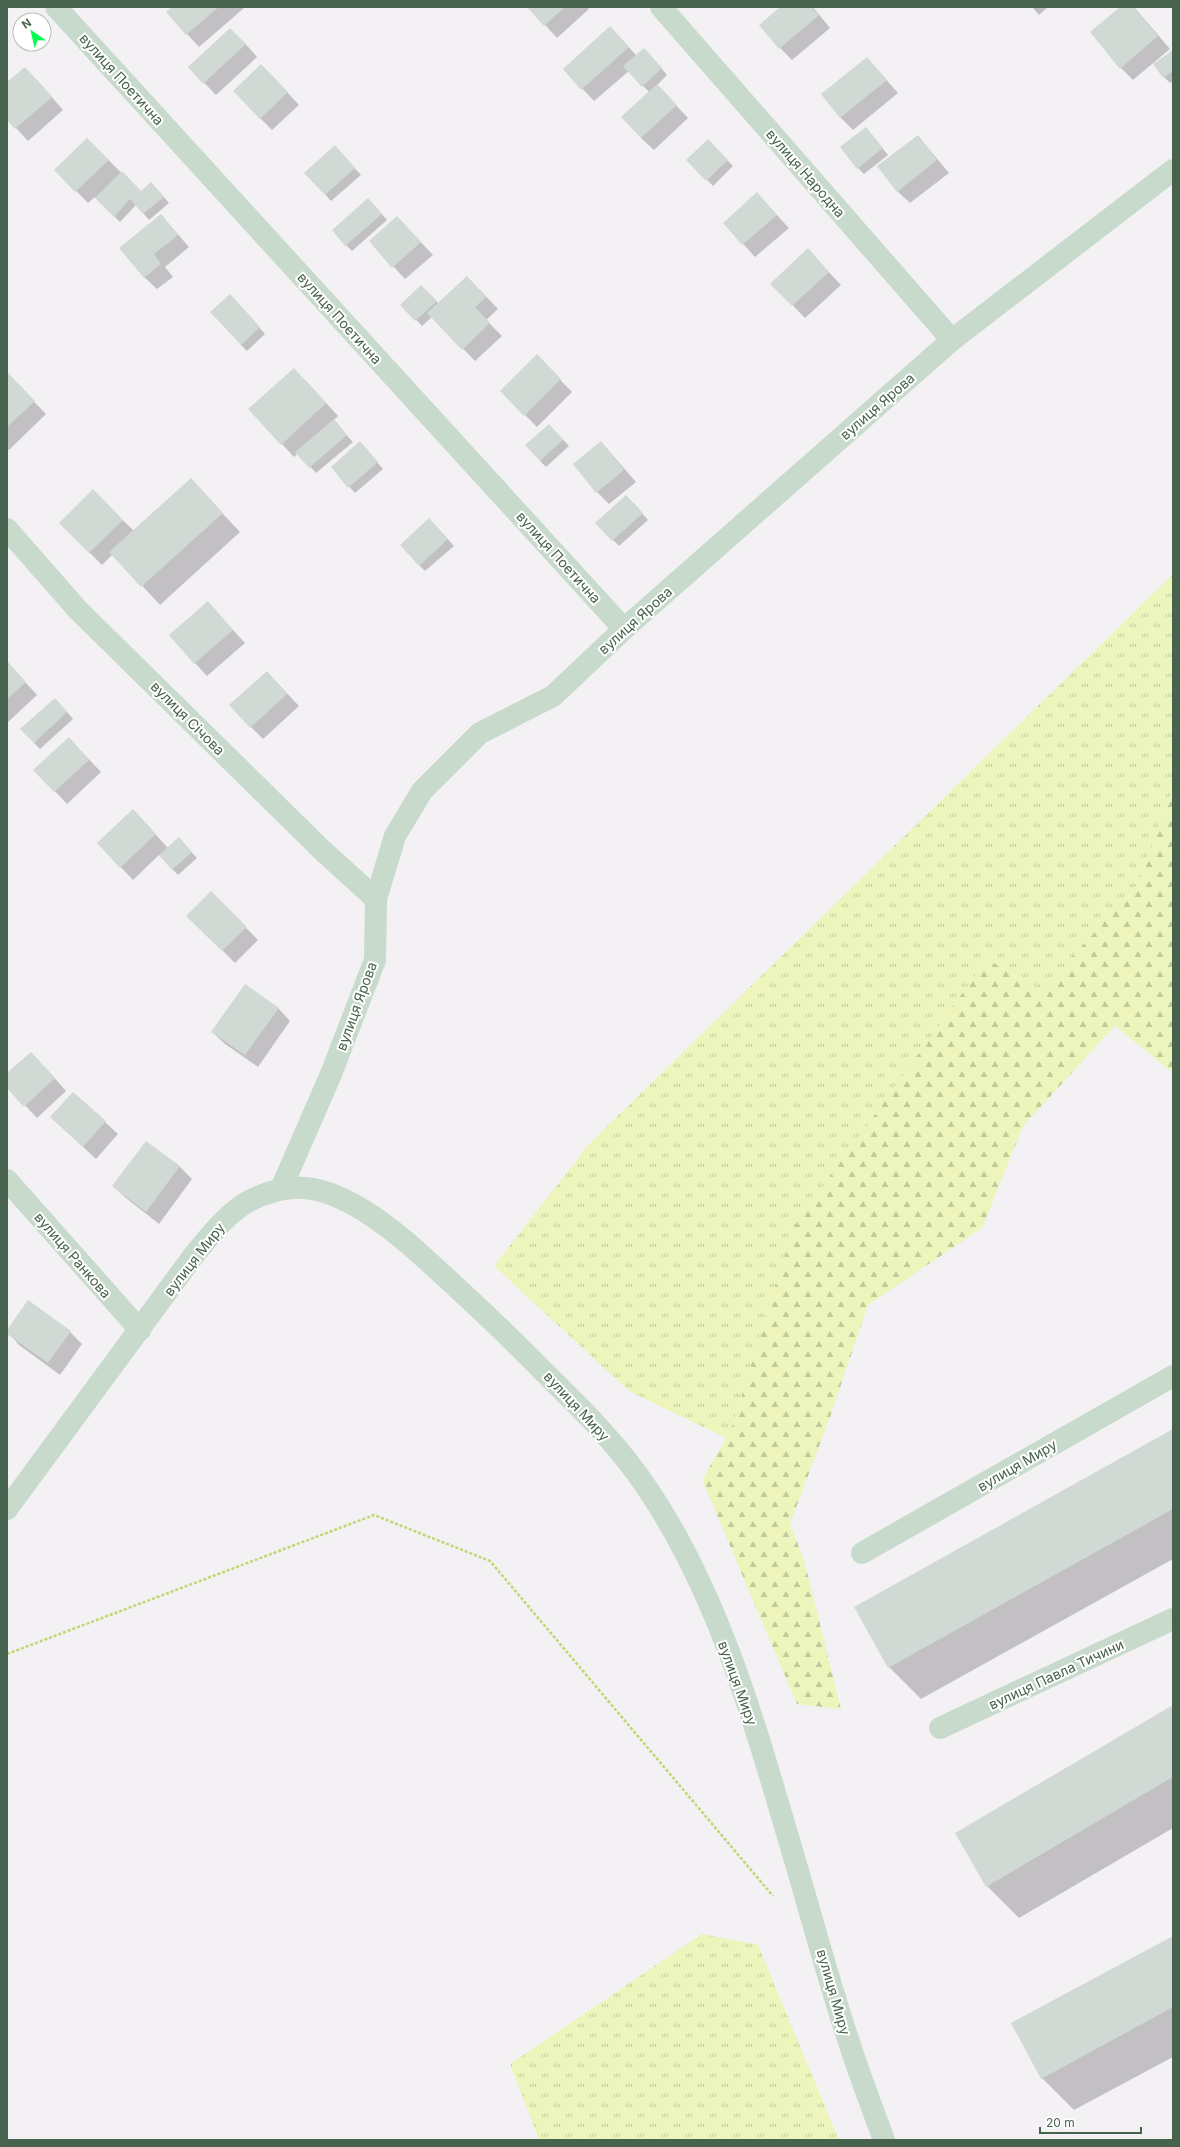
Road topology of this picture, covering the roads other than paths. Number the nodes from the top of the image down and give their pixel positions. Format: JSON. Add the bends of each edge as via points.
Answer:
{"nodes":[{"id":1,"x":56,"y":7,"type":"edge"},
{"id":2,"x":661,"y":7,"type":"edge"},
{"id":3,"x":1173,"y":170,"type":"edge"},
{"id":4,"x":952,"y":340,"type":"junction"},
{"id":5,"x":7,"y":529,"type":"edge"},
{"id":6,"x":624,"y":629,"type":"junction"},
{"id":7,"x":376,"y":899,"type":"junction"},
{"id":8,"x":7,"y":1180,"type":"edge"},
{"id":9,"x":281,"y":1189,"type":"junction"},
{"id":10,"x":140,"y":1330,"type":"junction"},
{"id":11,"x":1173,"y":1376,"type":"edge"},
{"id":12,"x":7,"y":1509,"type":"edge"},
{"id":13,"x":862,"y":1553,"type":"dead end"},
{"id":14,"x":1173,"y":1619,"type":"edge"},
{"id":15,"x":940,"y":1728,"type":"dead end"},
{"id":16,"x":884,"y":2140,"type":"edge"}],
"edges":[{"from":1,"to":6,"type":"street","name":"вулиця Поетична"},
{"from":2,"to":4,"type":"street","name":"вулиця Народна"},
{"from":3,"to":4,"type":"street","name":"вулиця Ярова"},
{"from":4,"to":6,"type":"street","name":"вулиця Ярова"},
{"from":5,"to":7,"type":"street","name":"вулиця Січова","via":[[78,610]]},
{"from":6,"to":7,"type":"street","name":"вулиця Ярова","via":[[553,696],[480,733],[422,791],[395,836]]},
{"from":7,"to":9,"type":"street","name":"вулиця Ярова","via":[[375,960],[331,1074]]},
{"from":8,"to":10,"type":"street","name":"вулиця Ранкова"},
{"from":9,"to":10,"type":"street","name":"вулиця Миру","via":[[249,1201],[222,1221]]},
{"from":9,"to":16,"type":"street","name":"вулиця Миру","via":[[306,1188],[335,1196],[371,1215],[402,1236],[496,1323],[575,1402],[647,1488],[710,1606],[739,1684],[767,1764],[851,2048]]},
{"from":10,"to":12,"type":"street","name":"вулиця Миру"},
{"from":11,"to":13,"type":"street","name":"вулиця Миру"},
{"from":14,"to":15,"type":"street","name":"вулиця Павла Тичини"}]}
